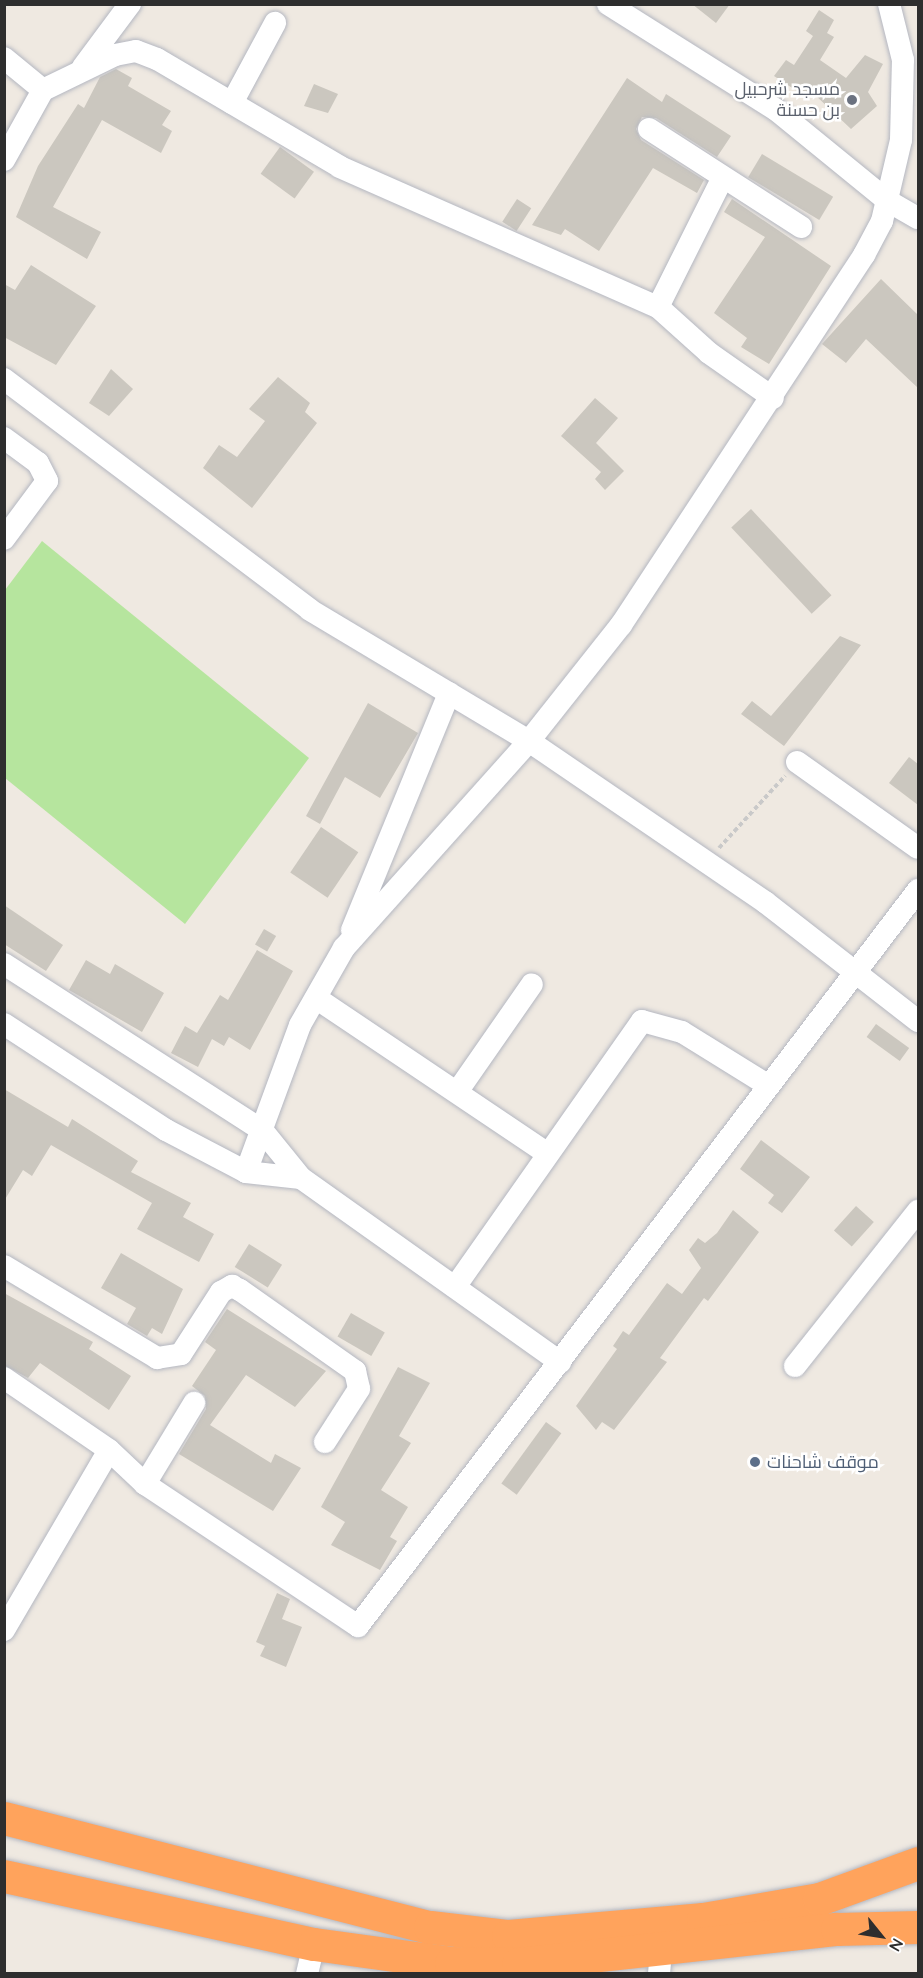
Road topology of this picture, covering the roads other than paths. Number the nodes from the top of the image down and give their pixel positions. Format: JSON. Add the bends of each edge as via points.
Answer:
{"nodes":[{"id":1,"x":130,"y":4,"type":"edge"},
{"id":2,"x":608,"y":4,"type":"edge"},
{"id":3,"x":889,"y":4,"type":"edge"},
{"id":4,"x":275,"y":23,"type":"dead end"},
{"id":5,"x":911,"y":53,"type":"edge"},
{"id":6,"x":4,"y":58,"type":"edge"},
{"id":7,"x":77,"y":76,"type":"junction"},
{"id":8,"x":43,"y":90,"type":"junction"},
{"id":9,"x":910,"y":91,"type":"edge"},
{"id":10,"x":232,"y":103,"type":"junction"},
{"id":11,"x":649,"y":129,"type":"dead end"},
{"id":12,"x":4,"y":160,"type":"edge"},
{"id":13,"x":722,"y":179,"type":"junction"},
{"id":14,"x":888,"y":201,"type":"junction"},
{"id":15,"x":918,"y":218,"type":"edge"},
{"id":16,"x":801,"y":227,"type":"dead end"},
{"id":17,"x":658,"y":307,"type":"junction"},
{"id":18,"x":4,"y":379,"type":"edge"},
{"id":19,"x":773,"y":398,"type":"junction"},
{"id":20,"x":4,"y":438,"type":"edge"},
{"id":21,"x":4,"y":539,"type":"edge"},
{"id":22,"x":449,"y":693,"type":"junction"},
{"id":23,"x":529,"y":741,"type":"junction"},
{"id":24,"x":797,"y":762,"type":"road end"},
{"id":25,"x":918,"y":848,"type":"edge"},
{"id":26,"x":918,"y":890,"type":"edge"},
{"id":27,"x":344,"y":948,"type":"junction"},
{"id":28,"x":4,"y":964,"type":"edge"},
{"id":29,"x":857,"y":971,"type":"junction"},
{"id":30,"x":532,"y":984,"type":"dead end"},
{"id":31,"x":316,"y":998,"type":"junction"},
{"id":32,"x":918,"y":1021,"type":"edge"},
{"id":33,"x":4,"y":1024,"type":"edge"},
{"id":34,"x":769,"y":1086,"type":"junction"},
{"id":35,"x":457,"y":1092,"type":"junction"},
{"id":36,"x":262,"y":1130,"type":"junction"},
{"id":37,"x":547,"y":1153,"type":"junction"},
{"id":38,"x":246,"y":1172,"type":"junction"},
{"id":39,"x":301,"y":1178,"type":"junction"},
{"id":40,"x":918,"y":1211,"type":"edge"},
{"id":41,"x":4,"y":1266,"type":"edge"},
{"id":42,"x":455,"y":1287,"type":"junction"},
{"id":43,"x":560,"y":1362,"type":"junction"},
{"id":44,"x":795,"y":1366,"type":"dead end"},
{"id":45,"x":4,"y":1378,"type":"edge"},
{"id":46,"x":194,"y":1403,"type":"dead end"},
{"id":47,"x":325,"y":1442,"type":"dead end"},
{"id":48,"x":109,"y":1450,"type":"junction"},
{"id":49,"x":145,"y":1484,"type":"junction"},
{"id":50,"x":4,"y":1630,"type":"edge"},
{"id":51,"x":4,"y":1818,"type":"edge"},
{"id":52,"x":918,"y":1863,"type":"edge"},
{"id":53,"x":4,"y":1876,"type":"edge"},
{"id":54,"x":918,"y":1927,"type":"edge"},
{"id":55,"x":310,"y":1959,"type":"edge"},
{"id":56,"x":660,"y":1962,"type":"edge"}],
"edges":[{"from":1,"to":7,"type":"street"},
{"from":2,"to":14,"type":"street","via":[[775,110]]},
{"from":3,"to":5,"type":"street"},
{"from":4,"to":10,"type":"street"},
{"from":5,"to":9,"type":"street"},
{"from":6,"to":8,"type":"street"},
{"from":7,"to":8,"type":"street"},
{"from":7,"to":10,"type":"street","via":[[107,58],[136,51]]},
{"from":8,"to":12,"type":"street"},
{"from":9,"to":14,"type":"street"},
{"from":10,"to":17,"type":"street","via":[[315,154],[402,197],[555,258]]},
{"from":11,"to":13,"type":"street"},
{"from":13,"to":16,"type":"street"},
{"from":13,"to":17,"type":"street"},
{"from":14,"to":15,"type":"street"},
{"from":14,"to":19,"type":"street","via":[[840,295]]},
{"from":17,"to":19,"type":"street","via":[[709,354]]},
{"from":18,"to":22,"type":"street","via":[[310,610]]},
{"from":19,"to":23,"type":"street","via":[[621,625]]},
{"from":20,"to":21,"type":"street","via":[[38,463],[47,481]]},
{"from":22,"to":23,"type":"street"},
{"from":22,"to":27,"type":"street"},
{"from":23,"to":27,"type":"street"},
{"from":23,"to":29,"type":"street","via":[[706,861]]},
{"from":24,"to":25,"type":"street"},
{"from":26,"to":29,"type":"street"},
{"from":27,"to":31,"type":"street"},
{"from":28,"to":36,"type":"street"},
{"from":29,"to":32,"type":"street"},
{"from":29,"to":34,"type":"street"},
{"from":30,"to":35,"type":"street"},
{"from":31,"to":35,"type":"street"},
{"from":31,"to":36,"type":"street","via":[[300,1025]]},
{"from":33,"to":38,"type":"street","via":[[166,1130]]},
{"from":34,"to":37,"type":"street","via":[[682,1032],[642,1021]]},
{"from":34,"to":43,"type":"street"},
{"from":35,"to":37,"type":"street"},
{"from":36,"to":38,"type":"street"},
{"from":36,"to":39,"type":"street"},
{"from":37,"to":42,"type":"street"},
{"from":38,"to":39,"type":"street"},
{"from":39,"to":42,"type":"street"},
{"from":40,"to":44,"type":"street"},
{"from":41,"to":47,"type":"street","via":[[157,1359],[181,1354],[221,1292],[232,1286],[240,1290],[355,1371],[359,1389]]},
{"from":42,"to":43,"type":"street"},
{"from":43,"to":49,"type":"street","via":[[358,1626]]},
{"from":45,"to":48,"type":"street"},
{"from":46,"to":49,"type":"street"},
{"from":48,"to":49,"type":"street"},
{"from":48,"to":50,"type":"street"},
{"from":51,"to":52,"type":"highway","via":[[430,1927],[508,1936],[692,1920],[797,1903],[850,1890]]},
{"from":53,"to":55,"type":"highway"},
{"from":54,"to":56,"type":"highway","via":[[837,1929]]},
{"from":55,"to":56,"type":"highway","via":[[518,1964]]}]}
